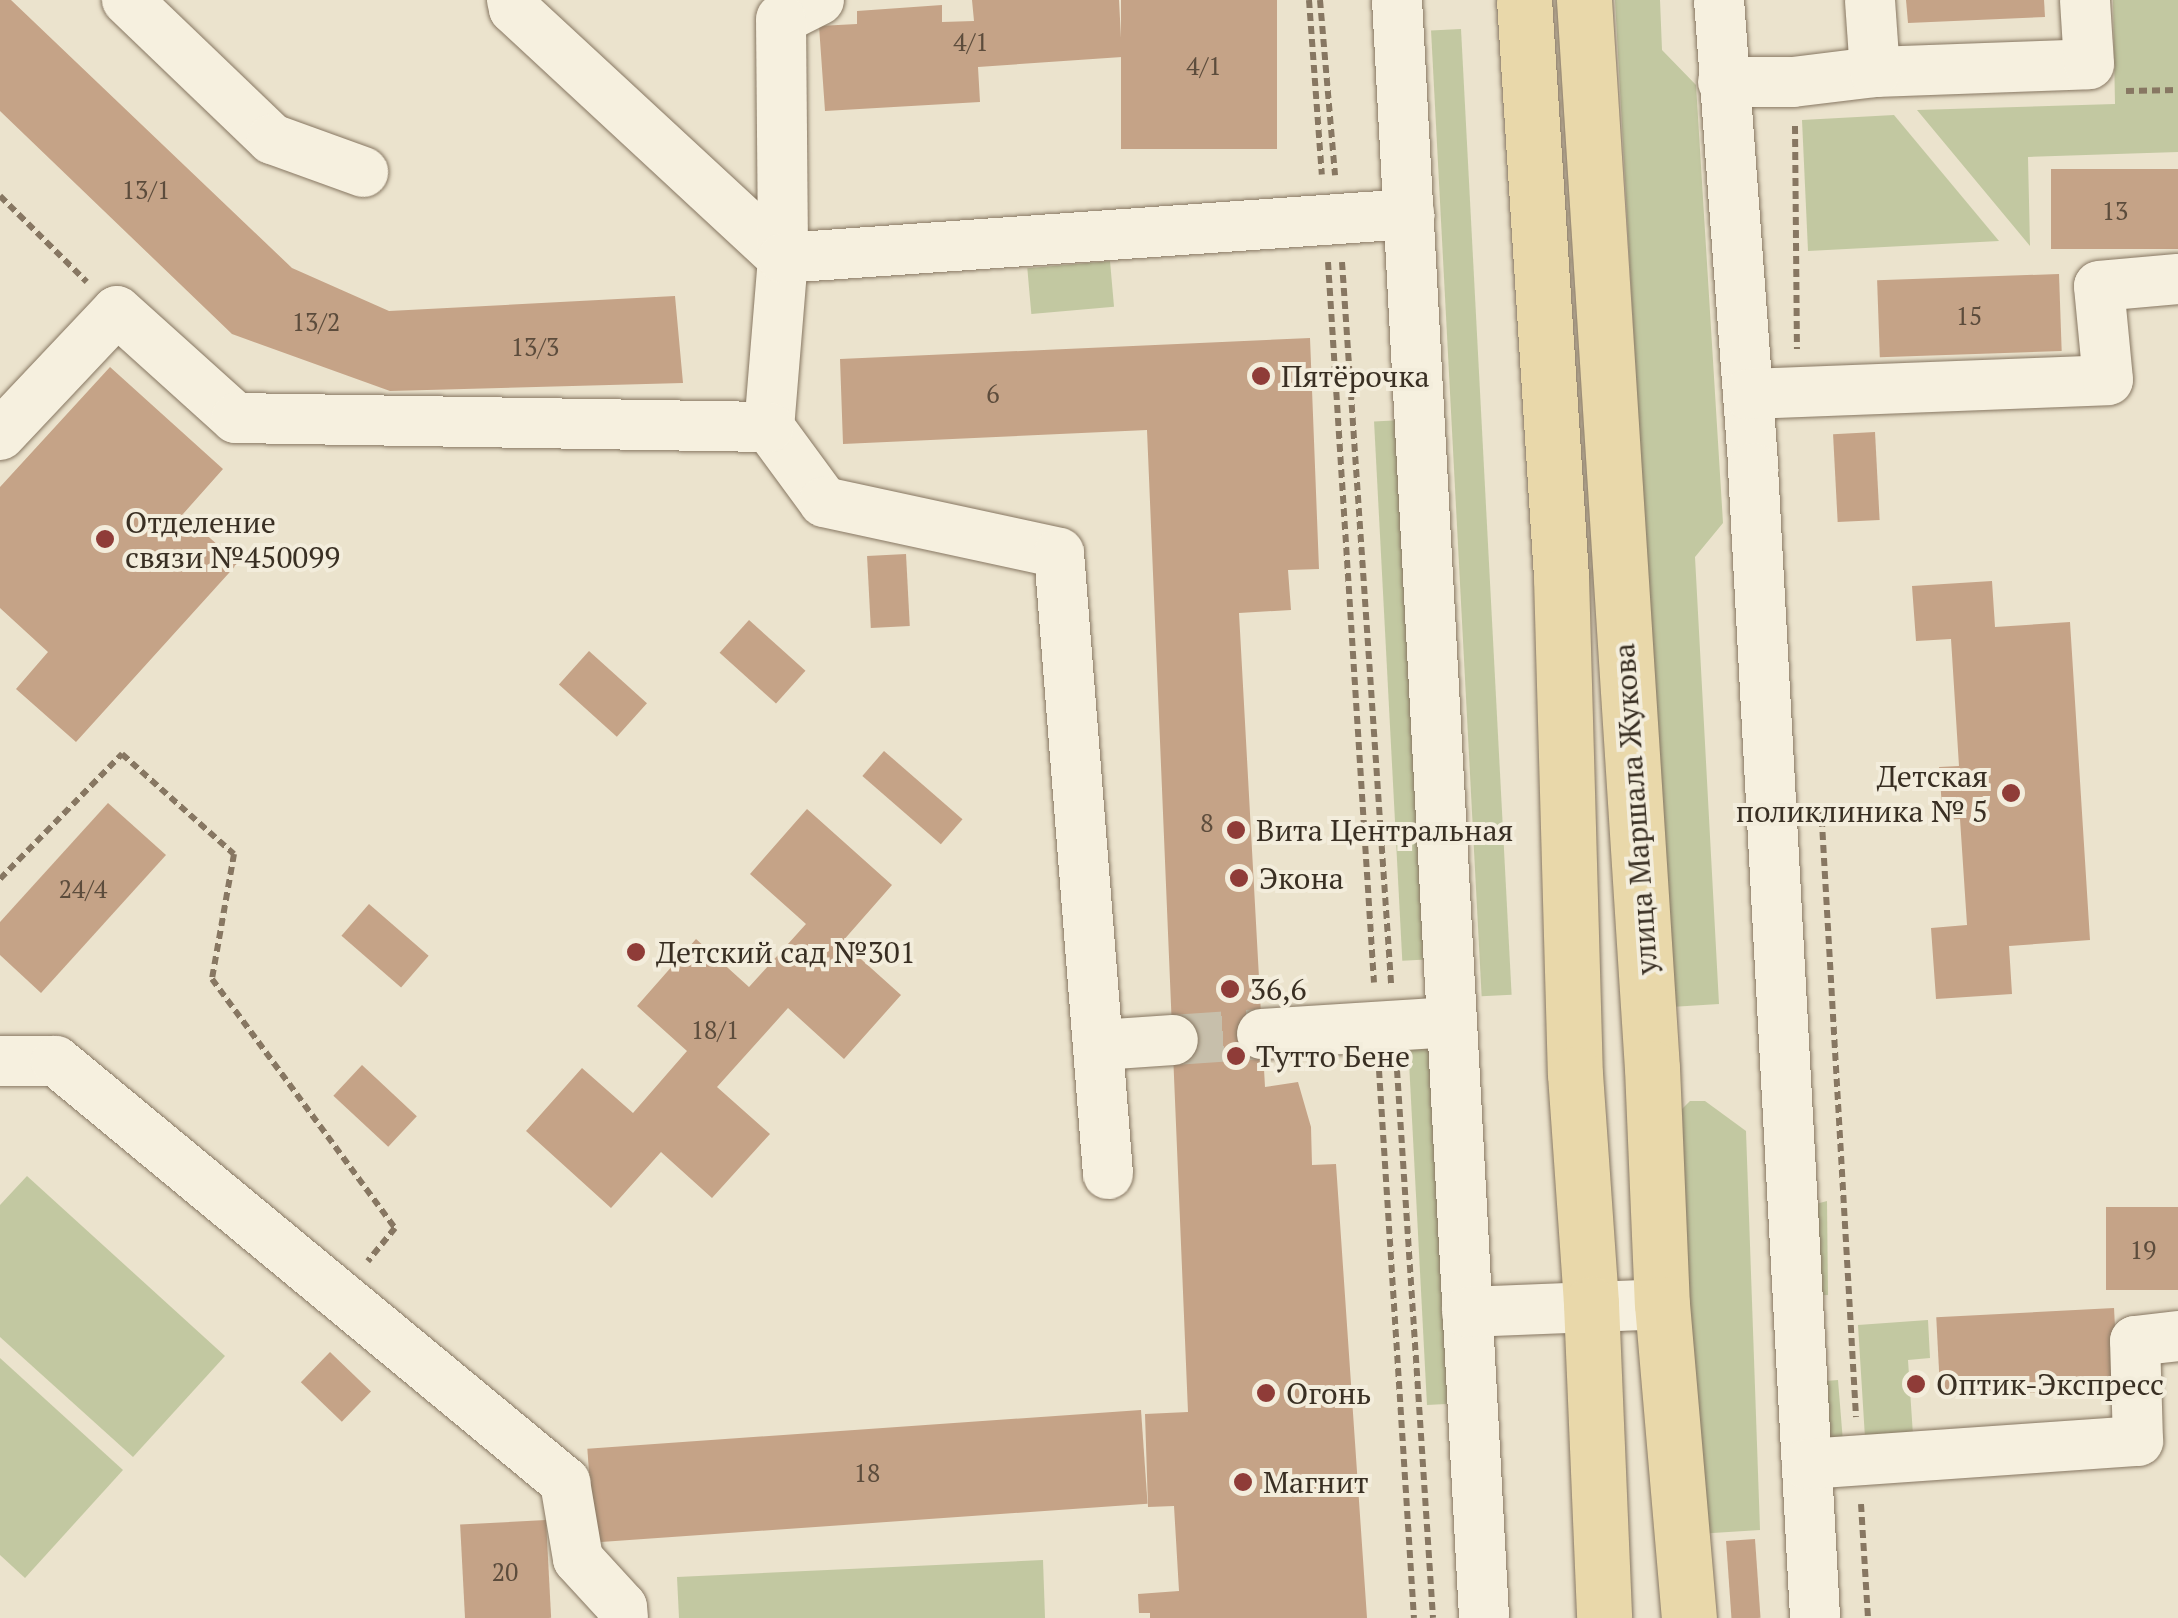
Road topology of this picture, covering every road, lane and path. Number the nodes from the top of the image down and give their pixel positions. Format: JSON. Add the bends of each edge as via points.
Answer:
{"nodes":[{"id":1,"x":127,"y":0,"type":"edge"},
{"id":2,"x":512,"y":0,"type":"edge"},
{"id":3,"x":819,"y":0,"type":"edge"},
{"id":4,"x":1308,"y":0,"type":"edge"},
{"id":5,"x":1320,"y":0,"type":"edge"},
{"id":6,"x":1397,"y":0,"type":"edge"},
{"id":7,"x":1524,"y":0,"type":"edge"},
{"id":8,"x":1584,"y":0,"type":"edge"},
{"id":9,"x":1719,"y":0,"type":"edge"},
{"id":10,"x":1870,"y":0,"type":"edge"},
{"id":11,"x":2085,"y":0,"type":"edge"},
{"id":12,"x":1875,"y":72,"type":"junction"},
{"id":13,"x":1723,"y":82,"type":"junction"},
{"id":14,"x":1793,"y":82,"type":"junction"},
{"id":15,"x":363,"y":172,"type":"dead end"},
{"id":16,"x":0,"y":196,"type":"edge"},
{"id":17,"x":1410,"y":214,"type":"junction"},
{"id":18,"x":1332,"y":219,"type":"junction"},
{"id":19,"x":783,"y":258,"type":"junction"},
{"id":20,"x":2178,"y":279,"type":"edge"},
{"id":21,"x":116,"y":311,"type":"junction"},
{"id":22,"x":1798,"y":392,"type":"junction"},
{"id":23,"x":1748,"y":394,"type":"junction"},
{"id":24,"x":769,"y":428,"type":"junction"},
{"id":25,"x":0,"y":435,"type":"edge"},
{"id":26,"x":1820,"y":788,"type":"dead end"},
{"id":27,"x":0,"y":879,"type":"edge"},
{"id":28,"x":1452,"y":1022,"type":"junction"},
{"id":29,"x":1385,"y":1026,"type":"junction"},
{"id":30,"x":1262,"y":1034,"type":"tunnel mouth"},
{"id":31,"x":1173,"y":1040,"type":"tunnel mouth"},
{"id":32,"x":1100,"y":1044,"type":"junction"},
{"id":33,"x":0,"y":1061,"type":"edge"},
{"id":34,"x":1108,"y":1174,"type":"dead end"},
{"id":35,"x":340,"y":1294,"type":"junction"},
{"id":36,"x":1592,"y":1304,"type":"junction"},
{"id":37,"x":1662,"y":1304,"type":"junction"},
{"id":38,"x":1467,"y":1312,"type":"junction"},
{"id":39,"x":2178,"y":1336,"type":"edge"},
{"id":40,"x":1858,"y":1460,"type":"junction"},
{"id":41,"x":1807,"y":1464,"type":"junction"},
{"id":42,"x":623,"y":1618,"type":"edge"},
{"id":43,"x":1414,"y":1618,"type":"edge"},
{"id":44,"x":1433,"y":1618,"type":"edge"},
{"id":45,"x":1484,"y":1618,"type":"edge"},
{"id":46,"x":1604,"y":1618,"type":"edge"},
{"id":47,"x":1688,"y":1618,"type":"edge"},
{"id":48,"x":1815,"y":1618,"type":"edge"},
{"id":49,"x":1868,"y":1618,"type":"edge"}],
"edges":[{"from":1,"to":15,"type":"street","via":[[272,139]]},
{"from":2,"to":19,"type":"street","via":[[514,9]]},
{"from":3,"to":19,"type":"street","via":[[781,19]]},
{"from":4,"to":18,"type":"path"},
{"from":5,"to":18,"type":"path"},
{"from":6,"to":17,"type":"street"},
{"from":7,"to":36,"type":"main road","name":"улица Маршала Жукова","via":[[1561,578],[1575,1074]]},
{"from":8,"to":37,"type":"main road","name":"улица Маршала Жукова"},
{"from":9,"to":13,"type":"street"},
{"from":10,"to":12,"type":"street"},
{"from":11,"to":12,"type":"street","via":[[2089,64]]},
{"from":12,"to":14,"type":"street"},
{"from":13,"to":14,"type":"street"},
{"from":13,"to":23,"type":"street"},
{"from":14,"to":22,"type":"path"},
{"from":16,"to":21,"type":"path"},
{"from":17,"to":18,"type":"street"},
{"from":17,"to":28,"type":"street"},
{"from":18,"to":19,"type":"street"},
{"from":18,"to":29,"type":"path"},
{"from":18,"to":29,"type":"path"},
{"from":19,"to":24,"type":"street"},
{"from":20,"to":22,"type":"street","via":[[2099,286],[2108,380]]},
{"from":21,"to":24,"type":"street","via":[[236,418]]},
{"from":21,"to":25,"type":"street"},
{"from":22,"to":23,"type":"street"},
{"from":23,"to":41,"type":"street"},
{"from":24,"to":32,"type":"street","via":[[824,502],[1059,554]]},
{"from":26,"to":40,"type":"path"},
{"from":27,"to":35,"type":"path","via":[[122,754],[234,854],[212,979],[395,1228]]},
{"from":28,"to":29,"type":"street"},
{"from":28,"to":38,"type":"street"},
{"from":29,"to":30,"type":"street"},
{"from":29,"to":43,"type":"path"},
{"from":29,"to":44,"type":"path"},
{"from":31,"to":32,"type":"street"},
{"from":32,"to":34,"type":"street"},
{"from":33,"to":35,"type":"street","via":[[56,1061]]},
{"from":35,"to":42,"type":"street","via":[[566,1482],[578,1559],[622,1607]]},
{"from":36,"to":37,"type":"street"},
{"from":36,"to":38,"type":"street"},
{"from":36,"to":46,"type":"main road","name":"улица Маршала Жукова"},
{"from":37,"to":47,"type":"main road","name":"улица Маршала Жукова"},
{"from":38,"to":45,"type":"street"},
{"from":39,"to":40,"type":"street","via":[[2135,1340],[2138,1441]]},
{"from":40,"to":41,"type":"street"},
{"from":40,"to":49,"type":"path"},
{"from":41,"to":48,"type":"street"}]}
